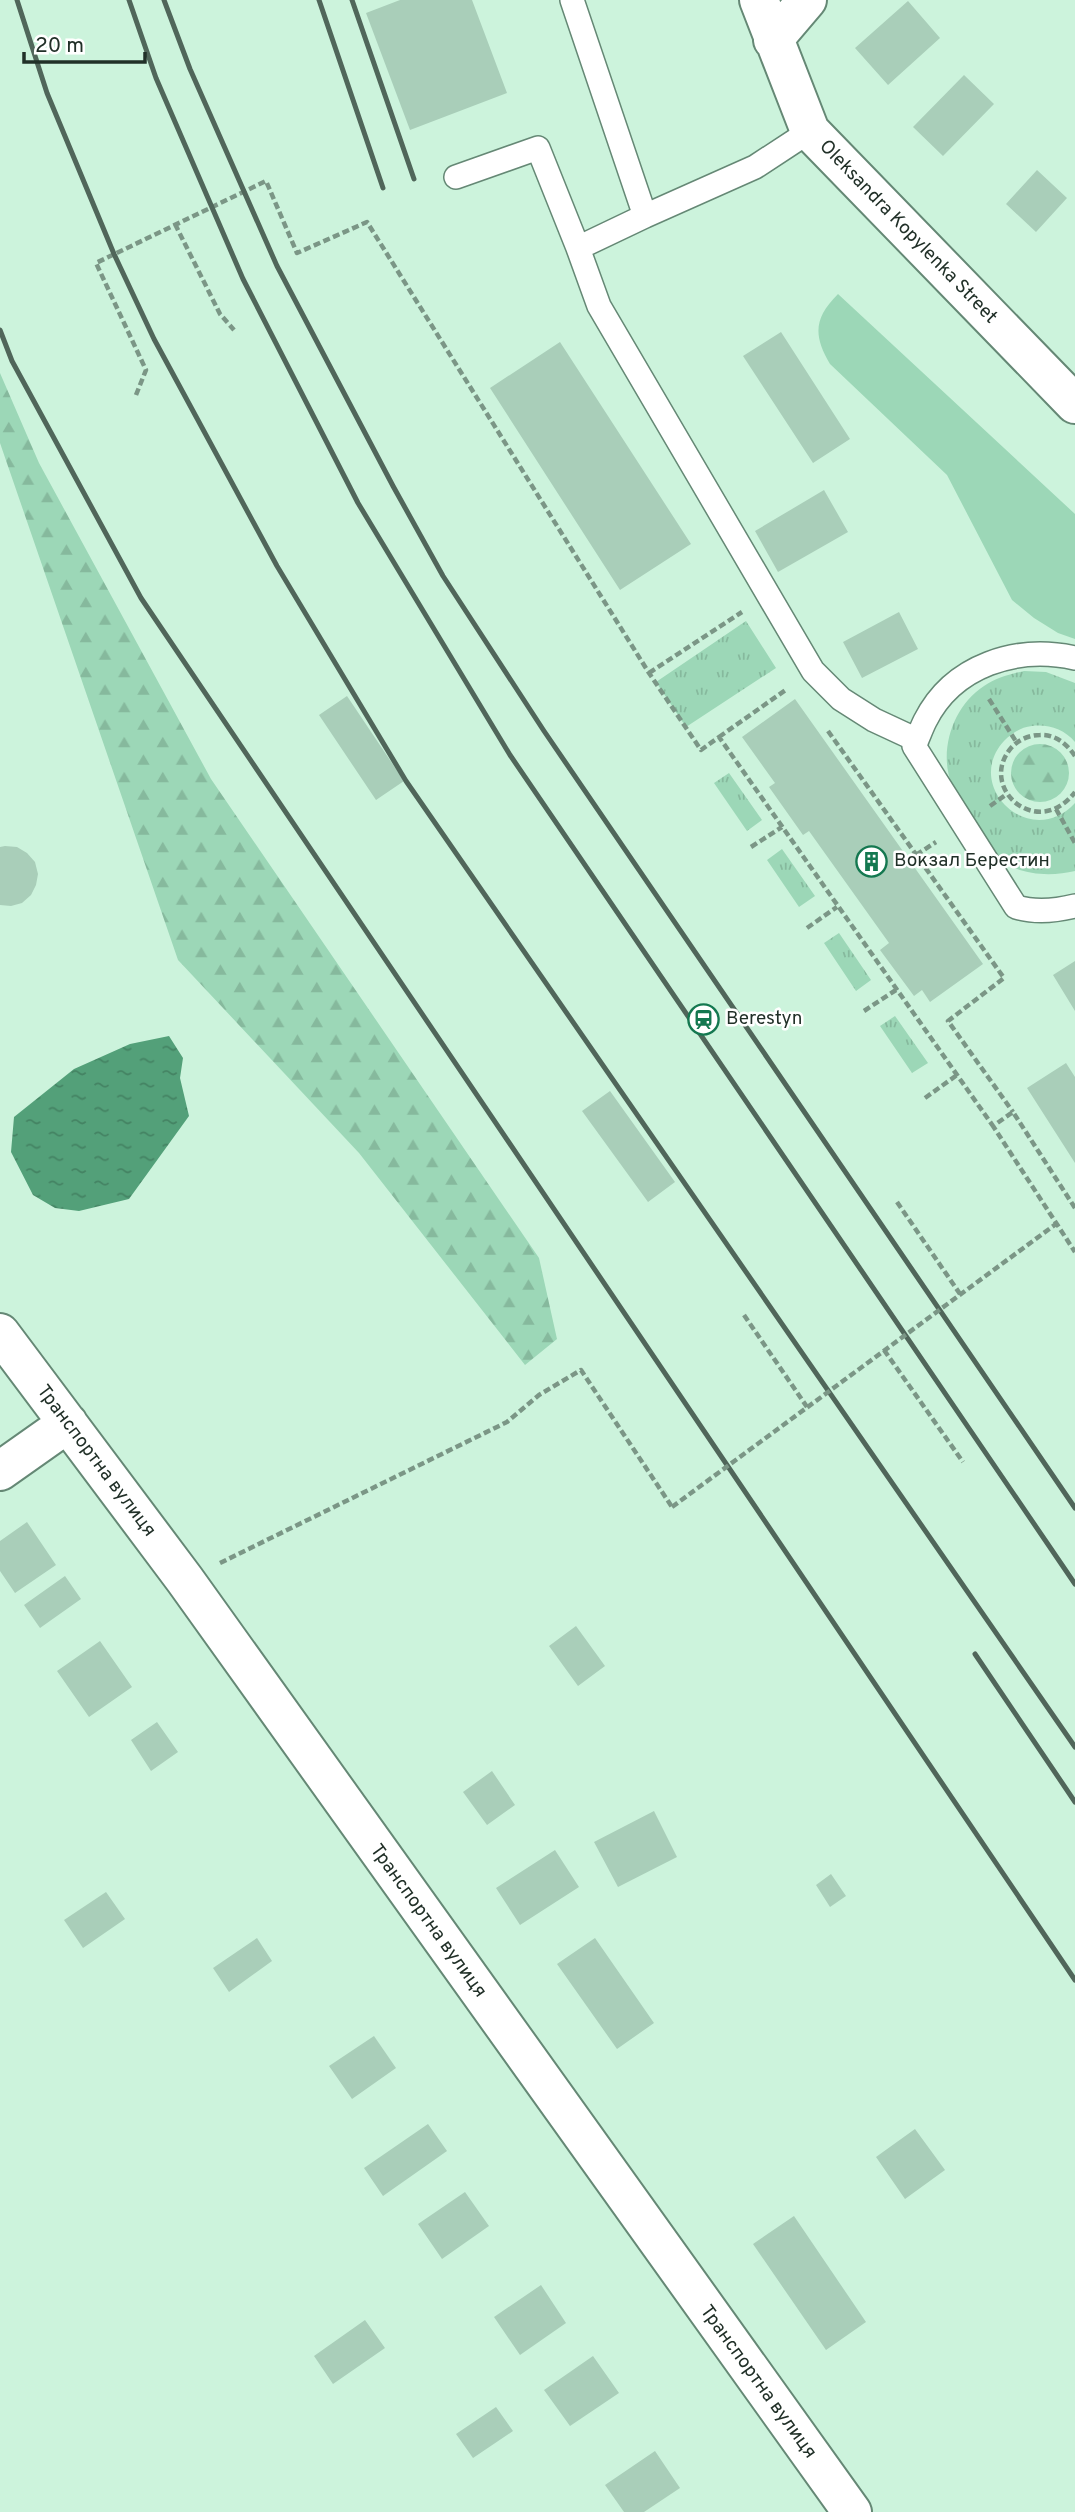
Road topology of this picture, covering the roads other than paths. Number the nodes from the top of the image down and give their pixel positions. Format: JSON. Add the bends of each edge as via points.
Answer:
{"nodes":[{"id":1,"x":572,"y":0,"type":"edge"},
{"id":2,"x":759,"y":0,"type":"edge"},
{"id":3,"x":807,"y":0,"type":"edge"},
{"id":4,"x":773,"y":40,"type":"junction"},
{"id":5,"x":810,"y":131,"type":"junction"},
{"id":6,"x":456,"y":177,"type":"dead end"},
{"id":7,"x":645,"y":216,"type":"junction"},
{"id":8,"x":578,"y":248,"type":"junction"},
{"id":9,"x":1075,"y":404,"type":"edge"},
{"id":10,"x":1075,"y":658,"type":"edge"},
{"id":11,"x":917,"y":740,"type":"junction"},
{"id":12,"x":1075,"y":906,"type":"edge"},
{"id":13,"x":0,"y":1332,"type":"edge"},
{"id":14,"x":68,"y":1423,"type":"junction"},
{"id":15,"x":0,"y":1471,"type":"edge"},
{"id":16,"x":852,"y":2512,"type":"edge"}],
"edges":[{"from":1,"to":7,"type":"lane"},
{"from":2,"to":4,"type":"street","name":"Oleksandra Kopylenka Street"},
{"from":3,"to":4,"type":"street"},
{"from":4,"to":5,"type":"street","name":"Oleksandra Kopylenka Street"},
{"from":5,"to":7,"type":"lane","via":[[755,167]]},
{"from":5,"to":9,"type":"street","name":"Oleksandra Kopylenka Street"},
{"from":6,"to":8,"type":"lane","via":[[538,148]]},
{"from":7,"to":8,"type":"lane"},
{"from":8,"to":11,"type":"lane","via":[[599,306],[813,671],[841,699]]},
{"from":10,"to":11,"type":"lane","via":[[1016,654],[989,662],[942,695]]},
{"from":11,"to":12,"type":"lane","via":[[914,746],[1016,907],[1031,911]]},
{"from":13,"to":14,"type":"street","name":"Транспортна вулиця"},
{"from":14,"to":15,"type":"street"},
{"from":14,"to":16,"type":"street","name":"Транспортна вулиця"}]}
